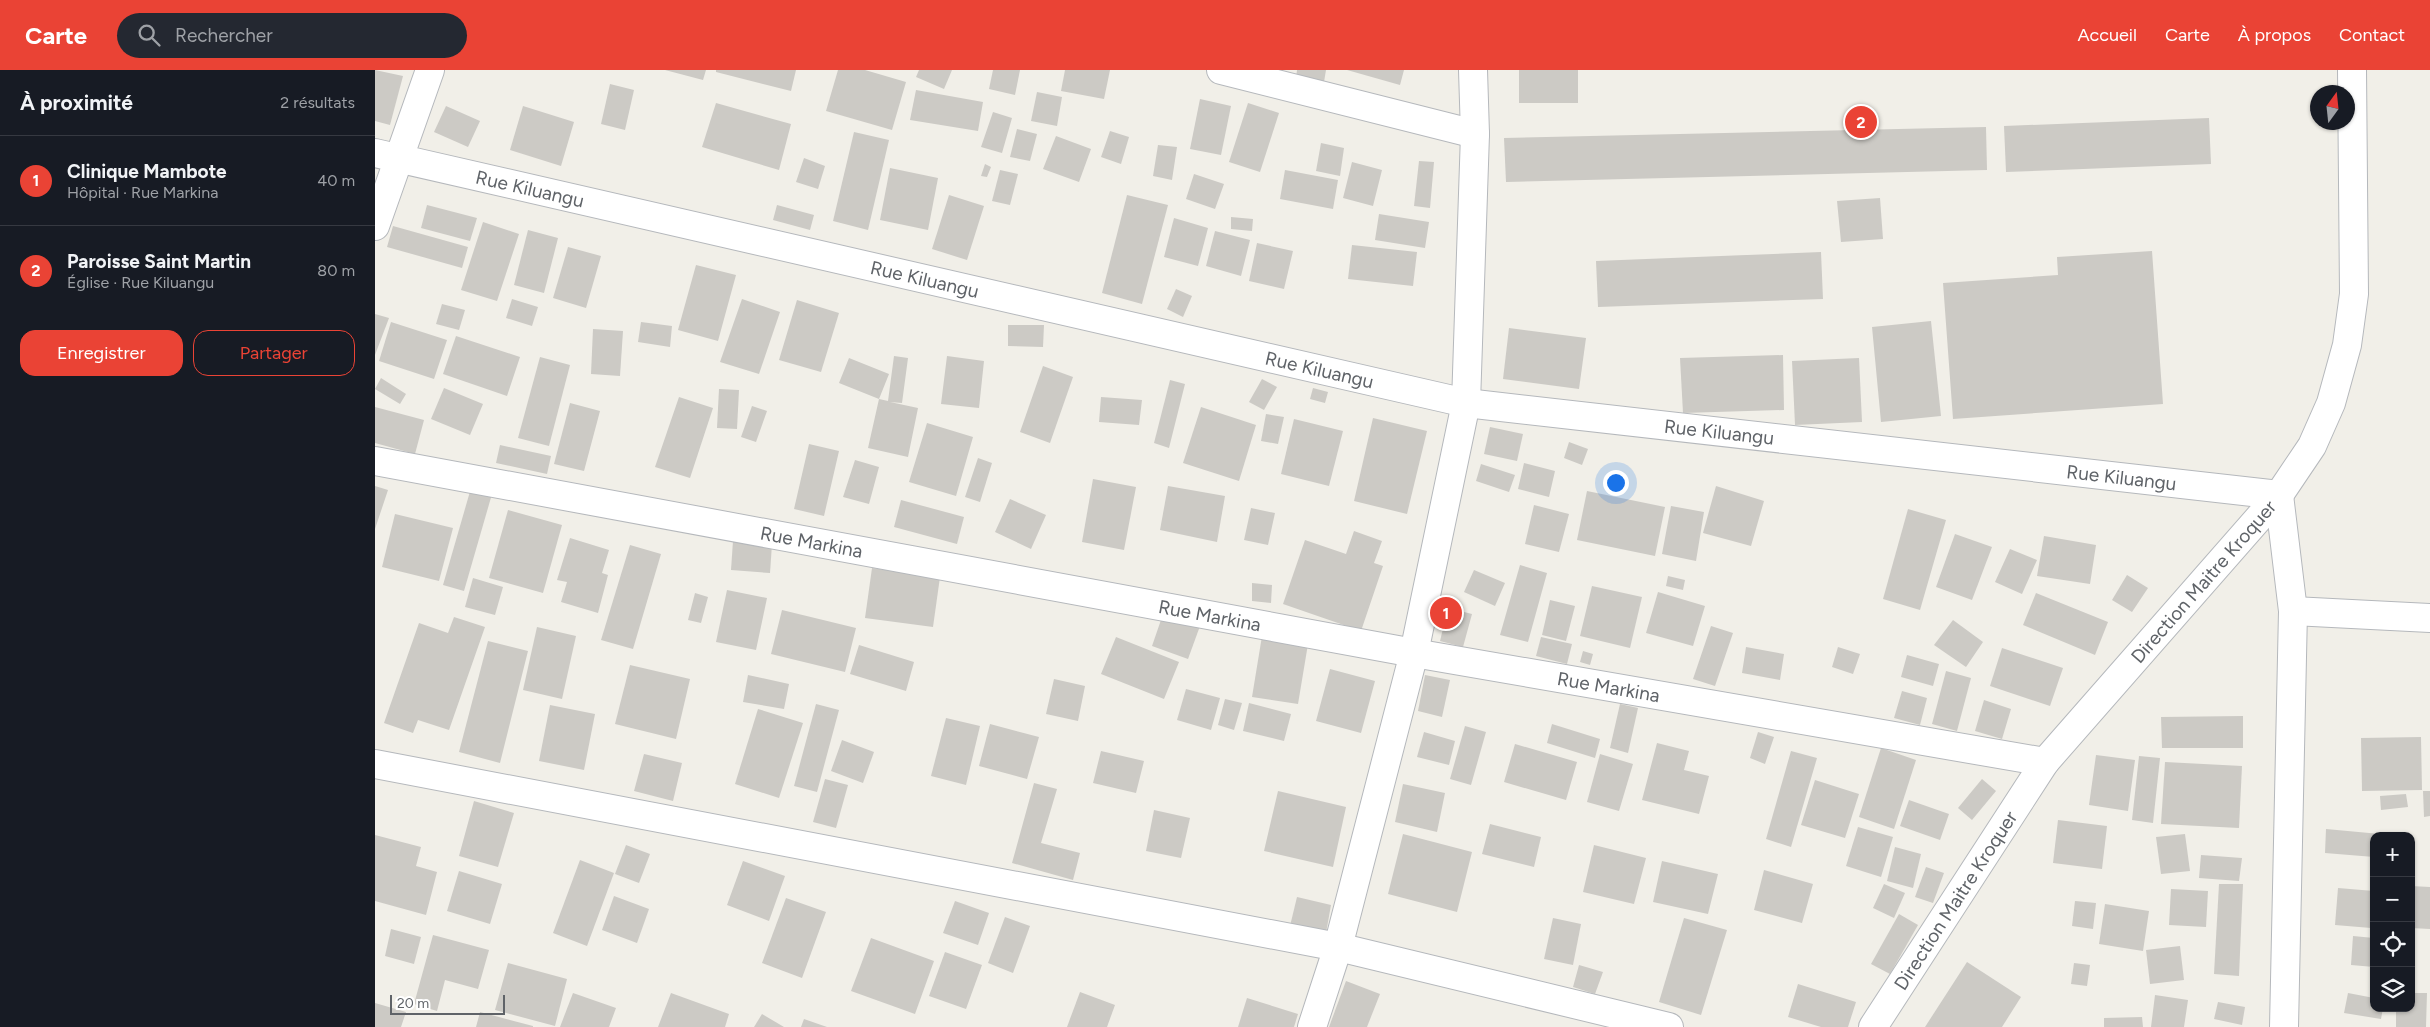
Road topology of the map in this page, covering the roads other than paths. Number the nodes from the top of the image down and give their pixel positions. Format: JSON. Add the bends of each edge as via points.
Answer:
{"nodes":[{"id":1,"x":430,"y":70,"type":"edge"},
{"id":2,"x":1221,"y":70,"type":"edge"},
{"id":3,"x":1473,"y":70,"type":"edge"},
{"id":4,"x":2353,"y":70,"type":"edge"},
{"id":5,"x":1475,"y":134,"type":"junction"},
{"id":6,"x":387,"y":155,"type":"edge"},
{"id":7,"x":375,"y":226,"type":"edge"},
{"id":8,"x":1466,"y":403,"type":"junction"},
{"id":9,"x":375,"y":461,"type":"edge"},
{"id":10,"x":2279,"y":495,"type":"junction"},
{"id":11,"x":2293,"y":610,"type":"junction"},
{"id":12,"x":2430,"y":618,"type":"edge"},
{"id":13,"x":1414,"y":653,"type":"junction"},
{"id":14,"x":2045,"y":762,"type":"junction"},
{"id":15,"x":375,"y":764,"type":"edge"},
{"id":16,"x":1338,"y":947,"type":"junction"},
{"id":17,"x":1312,"y":1027,"type":"edge"},
{"id":18,"x":1669,"y":1027,"type":"edge"},
{"id":19,"x":1873,"y":1027,"type":"edge"},
{"id":20,"x":2284,"y":1027,"type":"edge"}],
"edges":[{"from":1,"to":6,"type":"street"},
{"from":2,"to":5,"type":"street"},
{"from":3,"to":5,"type":"street"},
{"from":4,"to":10,"type":"street","name":"Direction Maitre Kroquer","via":[[2354,294],[2347,344],[2331,403],[2312,446]]},
{"from":5,"to":8,"type":"street"},
{"from":6,"to":7,"type":"street"},
{"from":6,"to":8,"type":"street","name":"Rue Kiluangu"},
{"from":8,"to":10,"type":"street","name":"Rue Kiluangu"},
{"from":8,"to":13,"type":"street"},
{"from":9,"to":13,"type":"street","name":"Rue Markina"},
{"from":10,"to":11,"type":"street"},
{"from":10,"to":14,"type":"street","name":"Direction Maitre Kroquer"},
{"from":11,"to":12,"type":"street"},
{"from":11,"to":20,"type":"street"},
{"from":13,"to":14,"type":"street","name":"Rue Markina"},
{"from":13,"to":16,"type":"street"},
{"from":14,"to":19,"type":"street","name":"Direction Maitre Kroquer"},
{"from":15,"to":16,"type":"street"},
{"from":16,"to":17,"type":"street"},
{"from":16,"to":18,"type":"street"}]}
